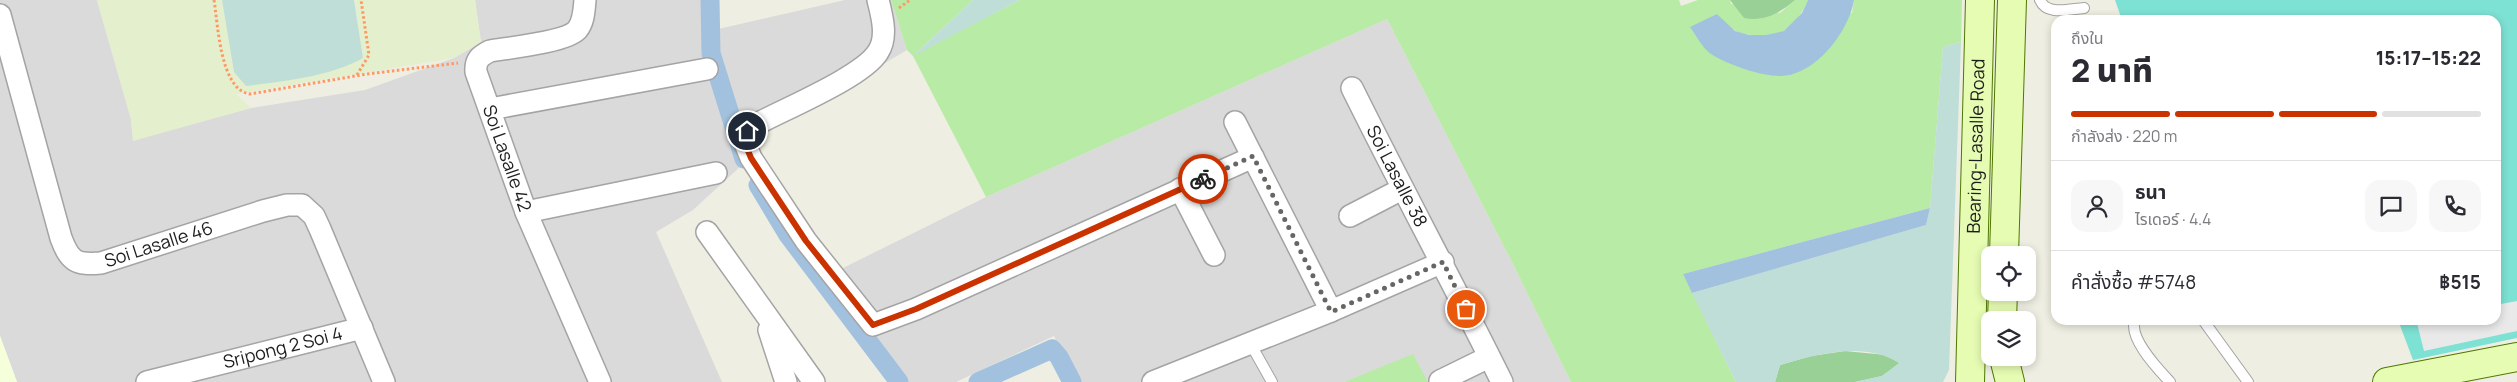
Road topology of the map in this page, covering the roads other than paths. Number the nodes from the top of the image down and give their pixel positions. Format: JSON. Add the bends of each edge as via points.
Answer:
{"nodes":[{"id":1,"x":585,"y":0,"type":"edge"},
{"id":2,"x":878,"y":0,"type":"edge"},
{"id":3,"x":1980,"y":0,"type":"edge"},
{"id":4,"x":2012,"y":0,"type":"edge"},
{"id":5,"x":2040,"y":0,"type":"edge"},
{"id":6,"x":2084,"y":8,"type":"dead end"},
{"id":7,"x":0,"y":15,"type":"edge"},
{"id":8,"x":708,"y":69,"type":"dead end"},
{"id":9,"x":1352,"y":88,"type":"dead end"},
{"id":10,"x":490,"y":109,"type":"junction"},
{"id":11,"x":1235,"y":122,"type":"dead end"},
{"id":12,"x":1253,"y":156,"type":"junction"},
{"id":13,"x":716,"y":173,"type":"dead end"},
{"id":14,"x":1180,"y":189,"type":"junction"},
{"id":15,"x":1402,"y":189,"type":"junction"},
{"id":16,"x":526,"y":212,"type":"junction"},
{"id":17,"x":1350,"y":216,"type":"dead end"},
{"id":18,"x":707,"y":232,"type":"dead end"},
{"id":19,"x":2004,"y":246,"type":"edge"},
{"id":20,"x":1214,"y":255,"type":"dead end"},
{"id":21,"x":1443,"y":262,"type":"junction"},
{"id":22,"x":1331,"y":312,"type":"junction"},
{"id":23,"x":764,"y":314,"type":"junction"},
{"id":24,"x":2132,"y":325,"type":"edge"},
{"id":25,"x":2207,"y":325,"type":"edge"},
{"id":26,"x":362,"y":328,"type":"junction"},
{"id":27,"x":1971,"y":341,"type":"junction"},
{"id":28,"x":1250,"y":343,"type":"junction"},
{"id":29,"x":1489,"y":357,"type":"junction"},
{"id":30,"x":2517,"y":357,"type":"edge"},
{"id":31,"x":2002,"y":366,"type":"edge"},
{"id":32,"x":2005,"y":366,"type":"edge"},
{"id":33,"x":1440,"y":381,"type":"edge"},
{"id":34,"x":147,"y":382,"type":"edge"},
{"id":35,"x":384,"y":382,"type":"edge"},
{"id":36,"x":600,"y":382,"type":"edge"},
{"id":37,"x":786,"y":382,"type":"edge"},
{"id":38,"x":814,"y":382,"type":"edge"},
{"id":39,"x":1153,"y":382,"type":"edge"},
{"id":40,"x":1272,"y":382,"type":"edge"},
{"id":41,"x":1502,"y":382,"type":"edge"},
{"id":42,"x":1964,"y":382,"type":"edge"},
{"id":43,"x":1970,"y":382,"type":"edge"},
{"id":44,"x":2001,"y":382,"type":"edge"},
{"id":45,"x":2010,"y":382,"type":"edge"},
{"id":46,"x":2170,"y":382,"type":"edge"},
{"id":47,"x":2248,"y":382,"type":"edge"},
{"id":48,"x":2387,"y":382,"type":"edge"}],
"edges":[{"from":1,"to":10,"type":"street","name":"Soi Lasalle 42","via":[[584,15],[576,30],[557,39],[490,51],[481,56],[476,63],[476,72]]},
{"from":2,"to":14,"type":"street","via":[[884,35],[878,52],[861,70],[753,126],[747,131],[744,141],[751,158],[806,241],[873,325],[916,309]]},
{"from":3,"to":27,"type":"street","name":"Bearing-Lasalle Road"},
{"from":4,"to":19,"type":"street","name":"Bearing-Lasalle Road"},
{"from":5,"to":6,"type":"lane","via":[[2049,10]]},
{"from":7,"to":26,"type":"street","name":"Soi Lasalle 46","via":[[61,238],[73,260],[86,264],[101,263],[263,211],[302,205],[314,216]]},
{"from":8,"to":10,"type":"street"},
{"from":9,"to":15,"type":"street","name":"Soi Lasalle 38"},
{"from":10,"to":16,"type":"street","name":"Soi Lasalle 42"},
{"from":11,"to":12,"type":"street"},
{"from":12,"to":14,"type":"street"},
{"from":12,"to":22,"type":"street"},
{"from":13,"to":16,"type":"street"},
{"from":14,"to":20,"type":"street"},
{"from":15,"to":17,"type":"street"},
{"from":15,"to":21,"type":"street","name":"Soi Lasalle 38"},
{"from":16,"to":36,"type":"street","name":"Soi Lasalle 42"},
{"from":18,"to":23,"type":"street"},
{"from":21,"to":22,"type":"street"},
{"from":21,"to":29,"type":"street","name":"Soi Lasalle 38"},
{"from":22,"to":28,"type":"street"},
{"from":23,"to":37,"type":"street"},
{"from":23,"to":38,"type":"street"},
{"from":24,"to":46,"type":"lane","via":[[2138,342]]},
{"from":25,"to":47,"type":"lane"},
{"from":26,"to":34,"type":"street","name":"Sripong 2 Soi 4"},
{"from":26,"to":35,"type":"street","name":"Soi Lasalle 46"},
{"from":27,"to":42,"type":"street"},
{"from":27,"to":43,"type":"street","name":"Bearing-Lasalle Road"},
{"from":28,"to":39,"type":"street"},
{"from":28,"to":40,"type":"lane"},
{"from":29,"to":33,"type":"street"},
{"from":29,"to":41,"type":"street","name":"Soi Lasalle 38"},
{"from":30,"to":48,"type":"street"},
{"from":31,"to":44,"type":"street"},
{"from":32,"to":45,"type":"street"}]}
